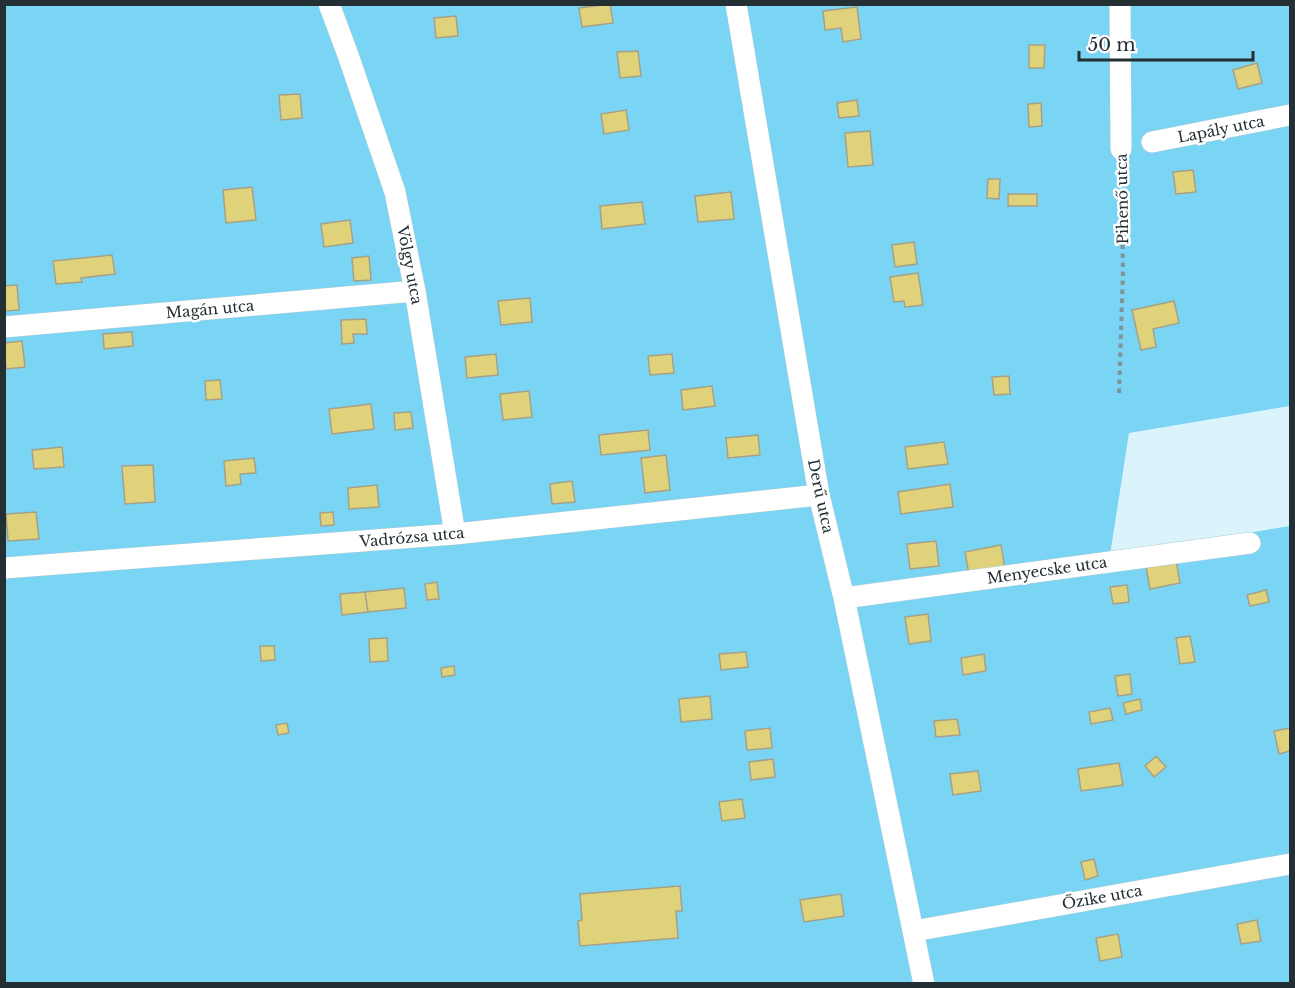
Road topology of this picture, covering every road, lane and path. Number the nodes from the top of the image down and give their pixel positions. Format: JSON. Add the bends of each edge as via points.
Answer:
{"nodes":[{"id":1,"x":329,"y":4,"type":"edge"},
{"id":2,"x":736,"y":4,"type":"edge"},
{"id":3,"x":1120,"y":4,"type":"edge"},
{"id":4,"x":1290,"y":115,"type":"edge"},
{"id":5,"x":1152,"y":142,"type":"dead end"},
{"id":6,"x":1121,"y":149,"type":"joint"},
{"id":7,"x":415,"y":291,"type":"junction"},
{"id":8,"x":4,"y":327,"type":"edge"},
{"id":9,"x":1119,"y":393,"type":"dead end"},
{"id":10,"x":819,"y":495,"type":"junction"},
{"id":11,"x":455,"y":534,"type":"junction"},
{"id":12,"x":1250,"y":543,"type":"dead end"},
{"id":13,"x":4,"y":568,"type":"edge"},
{"id":14,"x":844,"y":598,"type":"junction"},
{"id":15,"x":1290,"y":864,"type":"edge"},
{"id":16,"x":914,"y":931,"type":"junction"},
{"id":17,"x":924,"y":984,"type":"edge"}],
"edges":[{"from":1,"to":7,"type":"street","name":"Völgy utca","via":[[395,192]]},
{"from":2,"to":10,"type":"street","name":"Derű utca"},
{"from":3,"to":6,"type":"street","name":"Pihenő utca"},
{"from":4,"to":5,"type":"street","name":"Lapály utca"},
{"from":6,"to":9,"type":"path","name":"Pihenő utca"},
{"from":7,"to":8,"type":"street","name":"Magán utca"},
{"from":7,"to":11,"type":"street","name":"Völgy utca"},
{"from":10,"to":11,"type":"street","name":"Vadrózsa utca"},
{"from":10,"to":14,"type":"street","name":"Derű utca"},
{"from":11,"to":13,"type":"street","name":"Vadrózsa utca"},
{"from":12,"to":14,"type":"street","name":"Menyecske utca"},
{"from":14,"to":16,"type":"street","name":"Derű utca"},
{"from":15,"to":16,"type":"street","name":"Őzike utca"},
{"from":16,"to":17,"type":"street","name":"Derű utca"}]}
